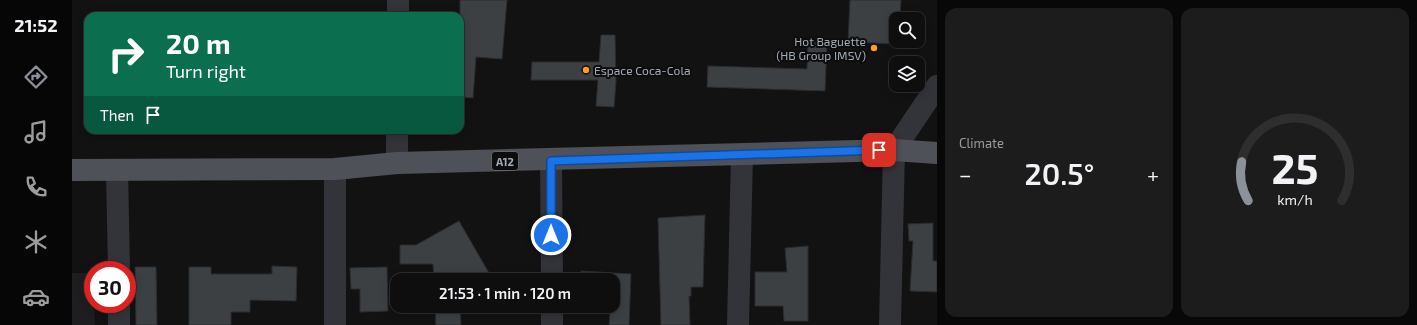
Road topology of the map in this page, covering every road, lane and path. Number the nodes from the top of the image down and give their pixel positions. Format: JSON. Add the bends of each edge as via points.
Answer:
{"nodes":[{"id":1,"x":398,"y":0,"type":"edge"},
{"id":2,"x":398,"y":12,"type":"edge"},
{"id":3,"x":937,"y":86,"type":"edge"},
{"id":4,"x":397,"y":134,"type":"edge"},
{"id":5,"x":894,"y":150,"type":"junction"},
{"id":6,"x":937,"y":152,"type":"edge"},
{"id":7,"x":742,"y":155,"type":"junction"},
{"id":8,"x":551,"y":161,"type":"junction"},
{"id":9,"x":397,"y":164,"type":"junction"},
{"id":10,"x":335,"y":168,"type":"junction"},
{"id":11,"x":72,"y":170,"type":"edge"},
{"id":12,"x":117,"y":170,"type":"junction"},
{"id":13,"x":119,"y":261,"type":"edge"},
{"id":14,"x":552,"y":273,"type":"edge"},
{"id":15,"x":119,"y":313,"type":"edge"},
{"id":16,"x":552,"y":313,"type":"edge"},
{"id":17,"x":119,"y":325,"type":"edge"},
{"id":18,"x":335,"y":325,"type":"edge"},
{"id":19,"x":552,"y":325,"type":"edge"},
{"id":20,"x":738,"y":325,"type":"edge"},
{"id":21,"x":890,"y":325,"type":"edge"}],
"edges":[{"from":1,"to":2,"type":"street"},
{"from":3,"to":5,"type":"street"},
{"from":4,"to":9,"type":"street"},
{"from":5,"to":6,"type":"main road","number":"A12"},
{"from":5,"to":7,"type":"main road","number":"A12"},
{"from":5,"to":21,"type":"street"},
{"from":7,"to":8,"type":"main road","number":"A12"},
{"from":7,"to":20,"type":"street"},
{"from":8,"to":9,"type":"main road","number":"A12"},
{"from":8,"to":14,"type":"street"},
{"from":9,"to":10,"type":"main road","number":"A12"},
{"from":10,"to":12,"type":"main road","number":"A12"},
{"from":10,"to":18,"type":"street"},
{"from":11,"to":12,"type":"main road","number":"A12"},
{"from":12,"to":13,"type":"street"},
{"from":15,"to":17,"type":"street"},
{"from":16,"to":19,"type":"street"}]}
